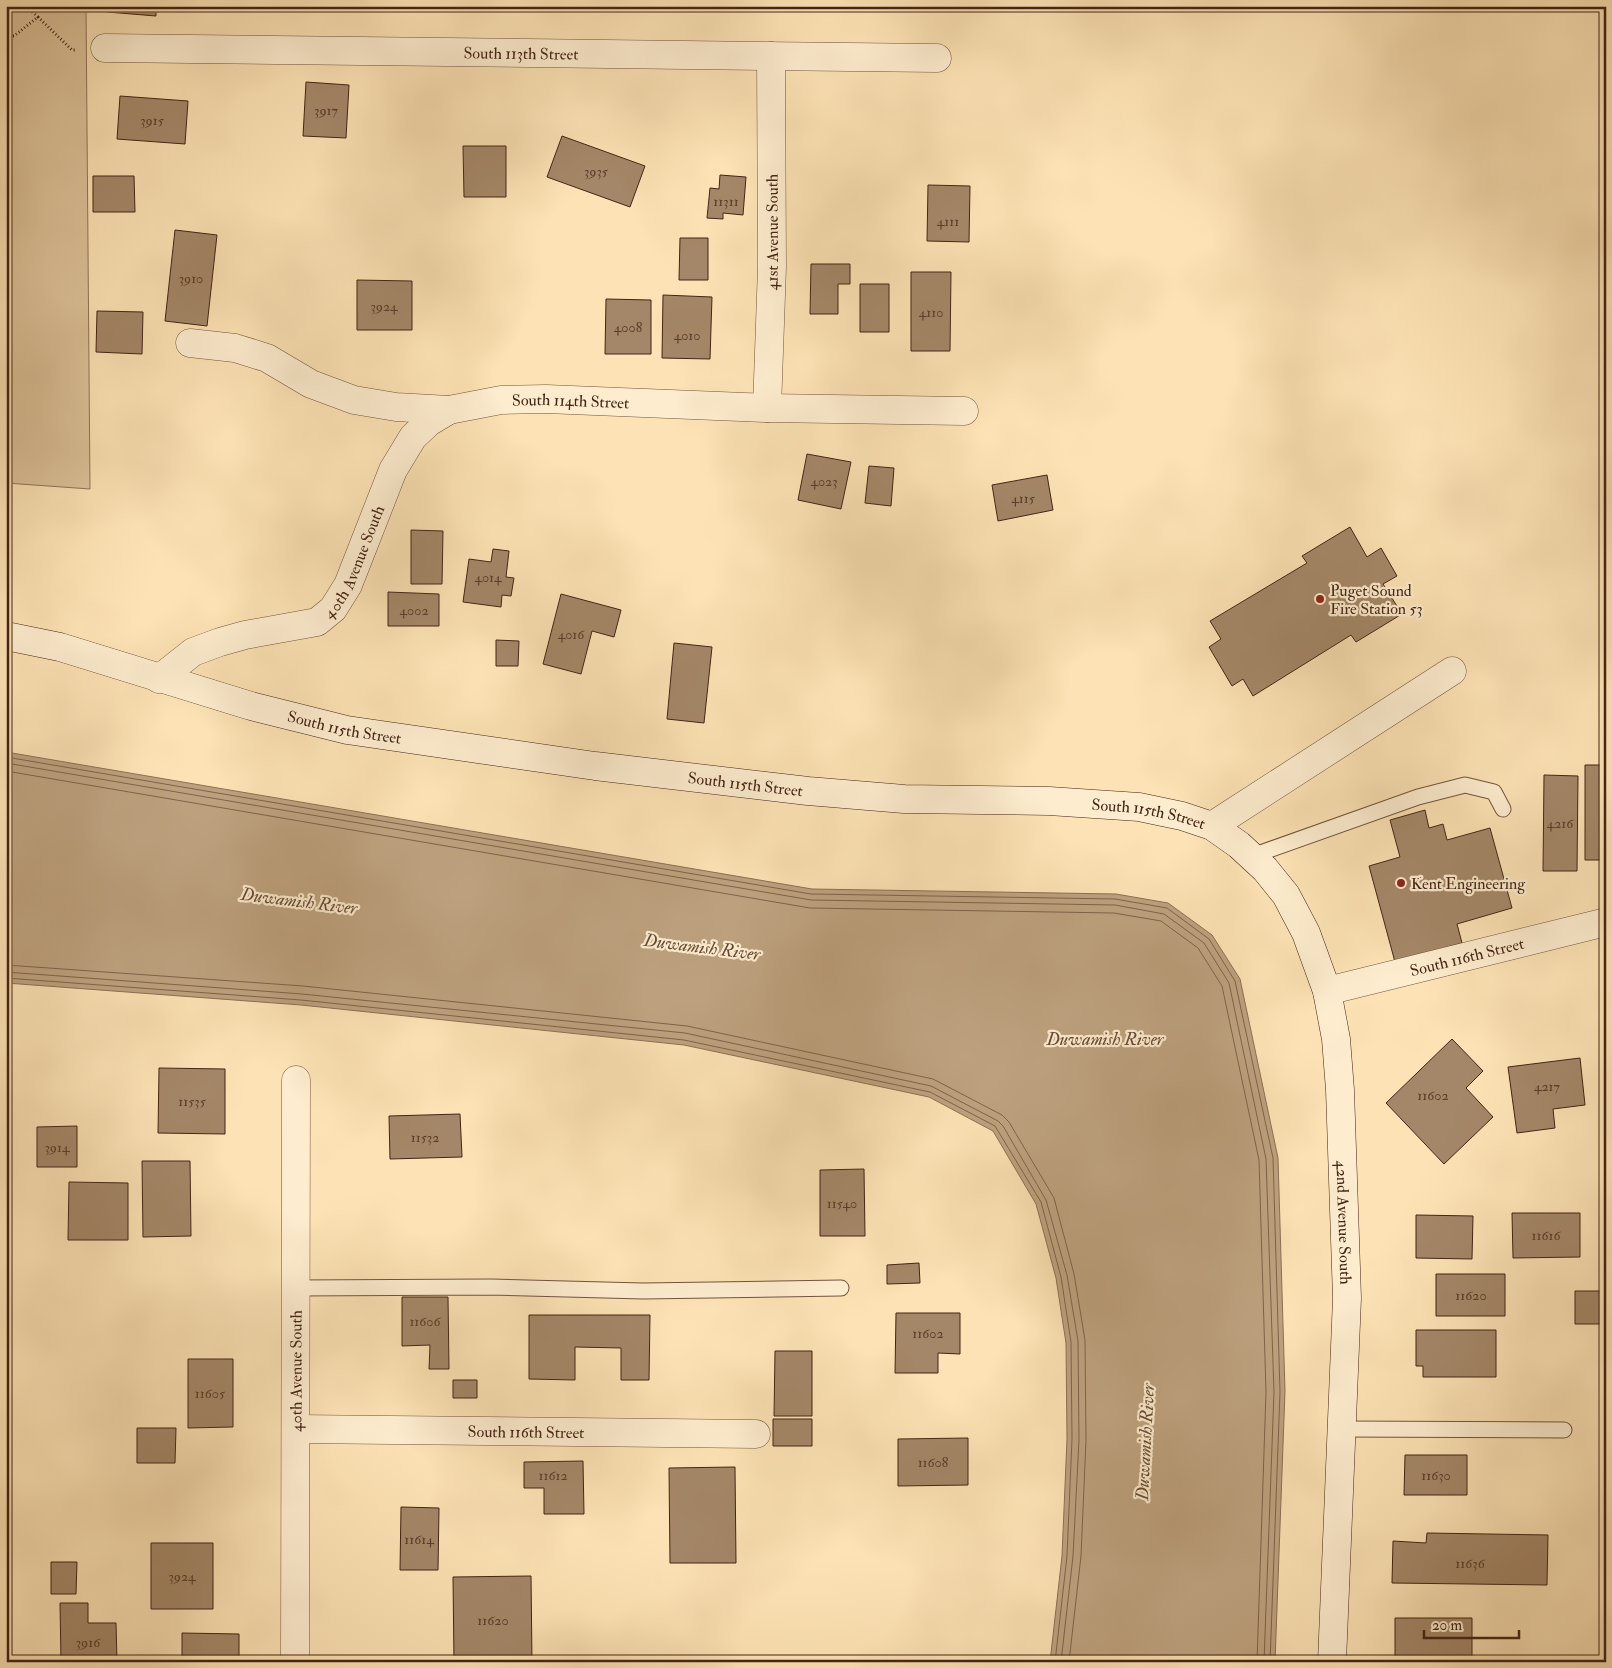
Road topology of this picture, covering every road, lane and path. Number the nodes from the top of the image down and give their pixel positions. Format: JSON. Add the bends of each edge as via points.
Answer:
{"nodes":[{"id":1,"x":26,"y":6,"type":"edge"},
{"id":2,"x":38,"y":17,"type":"junction"},
{"id":3,"x":51,"y":29,"type":"dead end"},
{"id":4,"x":6,"y":36,"type":"edge"},
{"id":5,"x":105,"y":48,"type":"dead end"},
{"id":6,"x":772,"y":56,"type":"junction"},
{"id":7,"x":937,"y":58,"type":"dead end"},
{"id":8,"x":190,"y":343,"type":"dead end"},
{"id":9,"x":767,"y":408,"type":"junction"},
{"id":10,"x":449,"y":410,"type":"junction"},
{"id":11,"x":964,"y":412,"type":"dead end"},
{"id":12,"x":6,"y":636,"type":"edge"},
{"id":13,"x":1452,"y":672,"type":"dead end"},
{"id":14,"x":159,"y":679,"type":"junction"},
{"id":15,"x":1503,"y":809,"type":"dead end"},
{"id":16,"x":1212,"y":826,"type":"junction"},
{"id":17,"x":1252,"y":856,"type":"junction"},
{"id":18,"x":1606,"y":922,"type":"edge"},
{"id":19,"x":1327,"y":992,"type":"junction"},
{"id":20,"x":296,"y":1080,"type":"dead end"},
{"id":21,"x":296,"y":1288,"type":"junction"},
{"id":22,"x":841,"y":1288,"type":"dead end"},
{"id":23,"x":296,"y":1429,"type":"junction"},
{"id":24,"x":1342,"y":1429,"type":"junction"},
{"id":25,"x":1564,"y":1430,"type":"dead end"},
{"id":26,"x":756,"y":1434,"type":"dead end"},
{"id":27,"x":295,"y":1662,"type":"edge"},
{"id":28,"x":1332,"y":1662,"type":"edge"}],
"edges":[{"from":1,"to":2,"type":"path"},
{"from":2,"to":3,"type":"path"},
{"from":2,"to":4,"type":"path","via":[[14,36]]},
{"from":5,"to":6,"type":"street","name":"South 113th Street"},
{"from":6,"to":7,"type":"street","name":"South 113th Street"},
{"from":6,"to":9,"type":"street","name":"41st Avenue South","via":[[772,267]]},
{"from":8,"to":10,"type":"street","name":"South 114th Street","via":[[235,348],[267,358],[311,384],[354,400],[396,407]]},
{"from":9,"to":10,"type":"street","name":"South 114th Street","via":[[546,399],[501,400]]},
{"from":9,"to":11,"type":"street","name":"South 114th Street"},
{"from":10,"to":14,"type":"street","name":"40th Avenue South","via":[[413,437],[393,470],[348,585],[334,609],[317,622],[245,635],[193,652]]},
{"from":12,"to":14,"type":"street","name":"South 115th Street","via":[[60,647]]},
{"from":13,"to":16,"type":"street","name":"South 115th Street"},
{"from":14,"to":16,"type":"street","name":"South 115th Street","via":[[347,730],[595,766],[808,792],[904,799],[1049,801],[1139,807]]},
{"from":15,"to":17,"type":"lane","via":[[1494,792],[1465,785],[1418,797]]},
{"from":16,"to":17,"type":"street","name":"42nd Avenue South"},
{"from":17,"to":19,"type":"street","name":"42nd Avenue South","via":[[1286,895],[1306,932]]},
{"from":18,"to":19,"type":"street","name":"South 116th Street"},
{"from":19,"to":24,"type":"street","name":"42nd Avenue South","via":[[1336,1039],[1348,1298]]},
{"from":20,"to":21,"type":"street","name":"40th Avenue South"},
{"from":21,"to":22,"type":"lane","via":[[491,1287],[643,1291]]},
{"from":21,"to":23,"type":"street","name":"40th Avenue South"},
{"from":23,"to":26,"type":"street","name":"South 116th Street"},
{"from":23,"to":27,"type":"street","name":"40th Avenue South"},
{"from":24,"to":25,"type":"lane"},
{"from":24,"to":28,"type":"street","name":"42nd Avenue South"}]}
